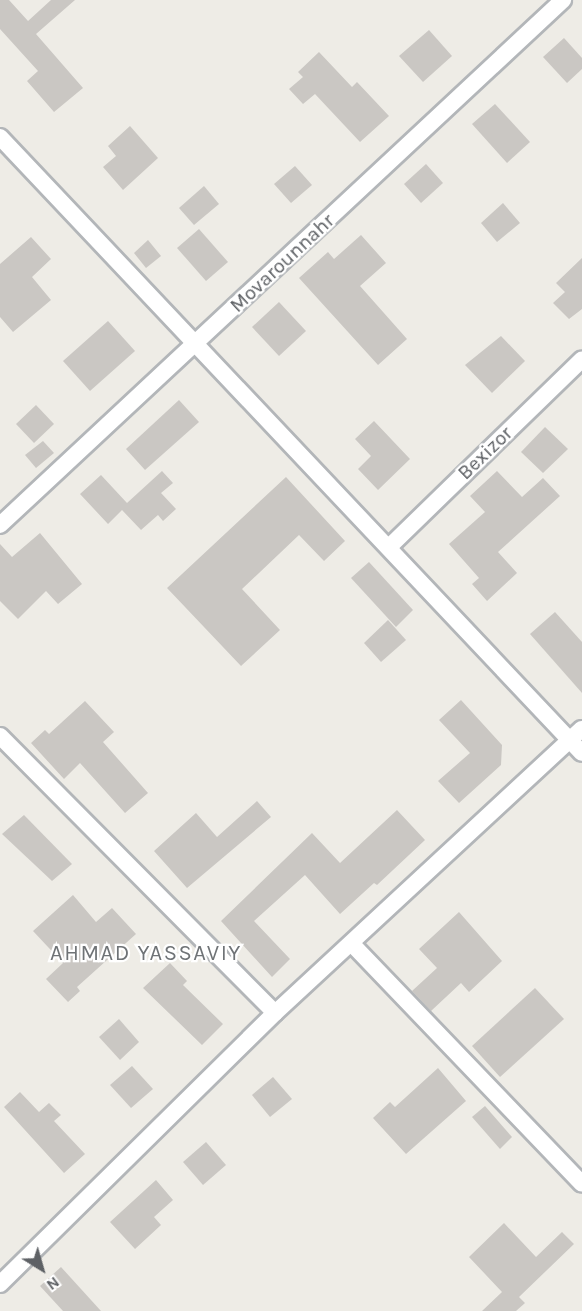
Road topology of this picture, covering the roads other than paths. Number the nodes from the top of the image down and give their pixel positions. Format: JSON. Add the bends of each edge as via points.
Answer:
{"nodes":[{"id":1,"x":562,"y":0,"type":"edge"},
{"id":2,"x":0,"y":137,"type":"edge"},
{"id":3,"x":194,"y":346,"type":"junction"},
{"id":4,"x":582,"y":358,"type":"edge"},
{"id":5,"x":0,"y":525,"type":"edge"},
{"id":6,"x":389,"y":547,"type":"junction"},
{"id":7,"x":576,"y":735,"type":"edge"},
{"id":8,"x":0,"y":736,"type":"edge"},
{"id":9,"x":582,"y":753,"type":"edge"},
{"id":10,"x":352,"y":944,"type":"junction"},
{"id":11,"x":275,"y":1014,"type":"junction"},
{"id":12,"x":582,"y":1184,"type":"edge"},
{"id":13,"x":0,"y":1284,"type":"edge"}],
"edges":[{"from":1,"to":3,"type":"street","name":"Movarounnahr"},
{"from":2,"to":3,"type":"street"},
{"from":3,"to":5,"type":"street","name":"Movarounnahr"},
{"from":3,"to":6,"type":"street"},
{"from":4,"to":6,"type":"street","name":"Bexizor"},
{"from":6,"to":7,"type":"street"},
{"from":7,"to":9,"type":"street"},
{"from":7,"to":10,"type":"street"},
{"from":8,"to":11,"type":"street"},
{"from":10,"to":11,"type":"street"},
{"from":10,"to":12,"type":"street"},
{"from":11,"to":13,"type":"street"}]}
